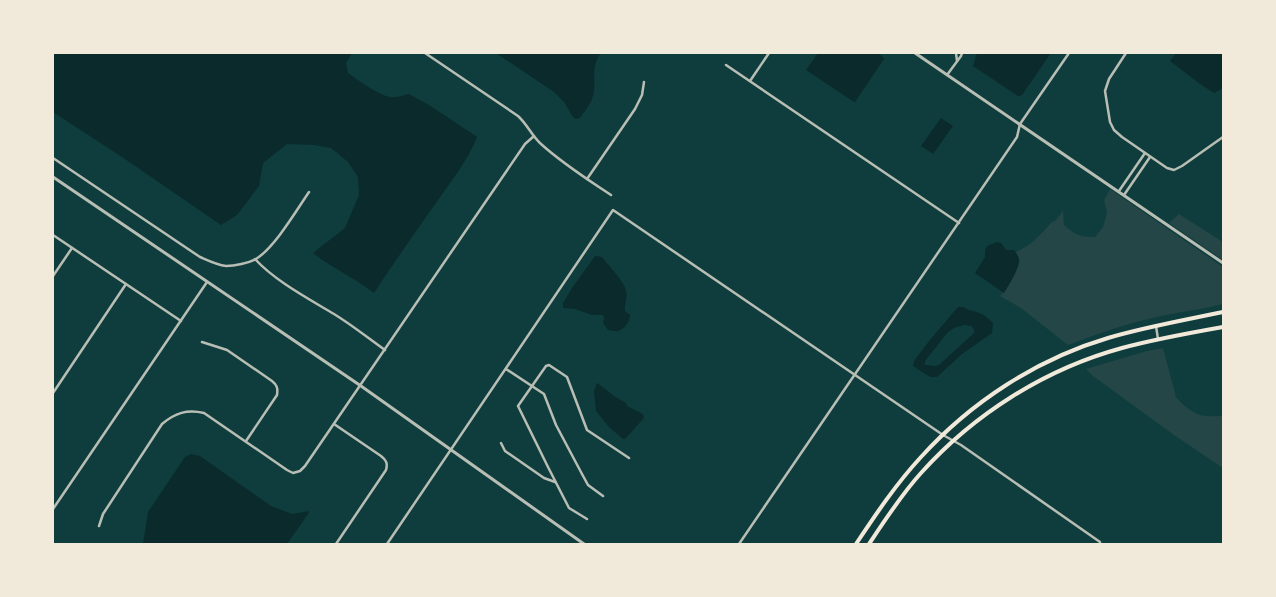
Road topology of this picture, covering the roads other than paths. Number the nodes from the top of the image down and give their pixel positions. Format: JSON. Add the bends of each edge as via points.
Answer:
{"nodes":[{"id":1,"x":425,"y":53,"type":"edge"},
{"id":2,"x":769,"y":53,"type":"edge"},
{"id":3,"x":915,"y":53,"type":"edge"},
{"id":4,"x":956,"y":53,"type":"edge"},
{"id":5,"x":962,"y":53,"type":"edge"},
{"id":6,"x":1069,"y":53,"type":"edge"},
{"id":7,"x":1126,"y":53,"type":"edge"},
{"id":8,"x":957,"y":62,"type":"junction"},
{"id":9,"x":726,"y":65,"type":"dead end"},
{"id":10,"x":947,"y":75,"type":"junction"},
{"id":11,"x":750,"y":81,"type":"junction"},
{"id":12,"x":644,"y":82,"type":"dead end"},
{"id":13,"x":1020,"y":124,"type":"junction"},
{"id":14,"x":534,"y":136,"type":"junction"},
{"id":15,"x":1223,"y":137,"type":"edge"},
{"id":16,"x":1145,"y":153,"type":"junction"},
{"id":17,"x":1150,"y":157,"type":"junction"},
{"id":18,"x":53,"y":158,"type":"edge"},
{"id":19,"x":1130,"y":174,"type":"junction"},
{"id":20,"x":53,"y":177,"type":"edge"},
{"id":21,"x":1136,"y":178,"type":"junction"},
{"id":22,"x":587,"y":179,"type":"junction"},
{"id":23,"x":1119,"y":191,"type":"junction"},
{"id":24,"x":309,"y":192,"type":"dead end"},
{"id":25,"x":1124,"y":195,"type":"junction"},
{"id":26,"x":611,"y":196,"type":"dead end"},
{"id":27,"x":959,"y":223,"type":"junction"},
{"id":28,"x":53,"y":235,"type":"edge"},
{"id":29,"x":72,"y":248,"type":"junction"},
{"id":30,"x":255,"y":259,"type":"junction"},
{"id":31,"x":1223,"y":263,"type":"edge"},
{"id":32,"x":53,"y":276,"type":"edge"},
{"id":33,"x":207,"y":282,"type":"junction"},
{"id":34,"x":126,"y":284,"type":"junction"},
{"id":35,"x":1223,"y":312,"type":"edge"},
{"id":36,"x":181,"y":321,"type":"junction"},
{"id":37,"x":1156,"y":326,"type":"junction"},
{"id":38,"x":1223,"y":327,"type":"edge"},
{"id":39,"x":1158,"y":339,"type":"junction"},
{"id":40,"x":202,"y":342,"type":"dead end"},
{"id":41,"x":385,"y":350,"type":"junction"},
{"id":42,"x":506,"y":369,"type":"junction"},
{"id":43,"x":855,"y":375,"type":"junction"},
{"id":44,"x":361,"y":386,"type":"junction"},
{"id":45,"x":532,"y":386,"type":"junction"},
{"id":46,"x":53,"y":393,"type":"edge"},
{"id":47,"x":334,"y":424,"type":"junction"},
{"id":48,"x":943,"y":435,"type":"junction"},
{"id":49,"x":246,"y":441,"type":"junction"},
{"id":50,"x":953,"y":441,"type":"junction"},
{"id":51,"x":501,"y":443,"type":"dead end"},
{"id":52,"x":451,"y":450,"type":"junction"},
{"id":53,"x":629,"y":458,"type":"dead end"},
{"id":54,"x":555,"y":482,"type":"junction"},
{"id":55,"x":603,"y":496,"type":"dead end"},
{"id":56,"x":53,"y":509,"type":"edge"},
{"id":57,"x":587,"y":520,"type":"dead end"},
{"id":58,"x":870,"y":523,"type":"junction"},
{"id":59,"x":99,"y":526,"type":"dead end"},
{"id":60,"x":879,"y":529,"type":"junction"},
{"id":61,"x":1100,"y":543,"type":"edge"},
{"id":62,"x":336,"y":544,"type":"edge"},
{"id":63,"x":387,"y":544,"type":"edge"},
{"id":64,"x":584,"y":544,"type":"edge"},
{"id":65,"x":739,"y":544,"type":"edge"},
{"id":66,"x":856,"y":544,"type":"edge"},
{"id":67,"x":869,"y":544,"type":"edge"}],
"edges":[{"from":1,"to":14,"type":"street","via":[[518,116]]},
{"from":2,"to":11,"type":"street"},
{"from":3,"to":10,"type":"street"},
{"from":4,"to":8,"type":"street"},
{"from":5,"to":8,"type":"street"},
{"from":6,"to":13,"type":"street"},
{"from":7,"to":16,"type":"street","via":[[1109,79],[1105,91],[1110,122],[1114,130]]},
{"from":8,"to":10,"type":"street"},
{"from":9,"to":11,"type":"street"},
{"from":10,"to":13,"type":"street"},
{"from":11,"to":27,"type":"street"},
{"from":12,"to":22,"type":"street","via":[[642,95],[635,109]]},
{"from":13,"to":23,"type":"street"},
{"from":13,"to":27,"type":"street","via":[[1017,137]]},
{"from":14,"to":22,"type":"street","via":[[551,153]]},
{"from":14,"to":41,"type":"street","via":[[525,144]]},
{"from":15,"to":17,"type":"street","via":[[1174,170]]},
{"from":16,"to":17,"type":"street"},
{"from":16,"to":19,"type":"street"},
{"from":17,"to":21,"type":"street"},
{"from":18,"to":30,"type":"street","via":[[200,258],[227,266]]},
{"from":19,"to":21,"type":"street"},
{"from":19,"to":23,"type":"street"},
{"from":20,"to":33,"type":"street"},
{"from":21,"to":25,"type":"street"},
{"from":22,"to":26,"type":"street"},
{"from":23,"to":25,"type":"street"},
{"from":24,"to":30,"type":"street","via":[[273,244]]},
{"from":25,"to":31,"type":"street"},
{"from":27,"to":43,"type":"street"},
{"from":28,"to":29,"type":"street"},
{"from":29,"to":32,"type":"street"},
{"from":29,"to":34,"type":"street"},
{"from":30,"to":41,"type":"street","via":[[280,280]]},
{"from":33,"to":36,"type":"street"},
{"from":33,"to":44,"type":"street"},
{"from":34,"to":36,"type":"street"},
{"from":34,"to":46,"type":"street"},
{"from":35,"to":37,"type":"main road"},
{"from":36,"to":56,"type":"street"},
{"from":37,"to":39,"type":"street"},
{"from":37,"to":48,"type":"main road","via":[[1107,338],[1043,364],[997,391]]},
{"from":38,"to":39,"type":"main road"},
{"from":39,"to":50,"type":"main road","via":[[1082,361],[1049,376],[999,405]]},
{"from":40,"to":49,"type":"street","via":[[227,350],[272,381],[278,389],[277,395]]},
{"from":41,"to":44,"type":"street"},
{"from":42,"to":43,"type":"street","via":[[613,210]]},
{"from":42,"to":45,"type":"street"},
{"from":42,"to":52,"type":"street"},
{"from":43,"to":48,"type":"street"},
{"from":43,"to":65,"type":"street"},
{"from":44,"to":47,"type":"street"},
{"from":44,"to":52,"type":"street"},
{"from":45,"to":53,"type":"street","via":[[549,365],[567,377],[587,430]]},
{"from":45,"to":54,"type":"street","via":[[518,406]]},
{"from":45,"to":55,"type":"street","via":[[544,394],[559,432],[588,486]]},
{"from":47,"to":49,"type":"street","via":[[305,466],[293,473]]},
{"from":47,"to":62,"type":"street","via":[[381,456],[387,465]]},
{"from":48,"to":50,"type":"street"},
{"from":48,"to":58,"type":"main road","via":[[907,473]]},
{"from":49,"to":59,"type":"street","via":[[204,413],[187,411],[170,417],[162,424],[107,507]]},
{"from":50,"to":60,"type":"main road","via":[[905,491]]},
{"from":50,"to":61,"type":"street"},
{"from":51,"to":54,"type":"street","via":[[505,450],[544,478]]},
{"from":52,"to":63,"type":"street"},
{"from":52,"to":64,"type":"street"},
{"from":54,"to":57,"type":"street","via":[[569,508]]},
{"from":58,"to":60,"type":"main road"},
{"from":58,"to":66,"type":"main road"},
{"from":60,"to":67,"type":"main road"}]}
